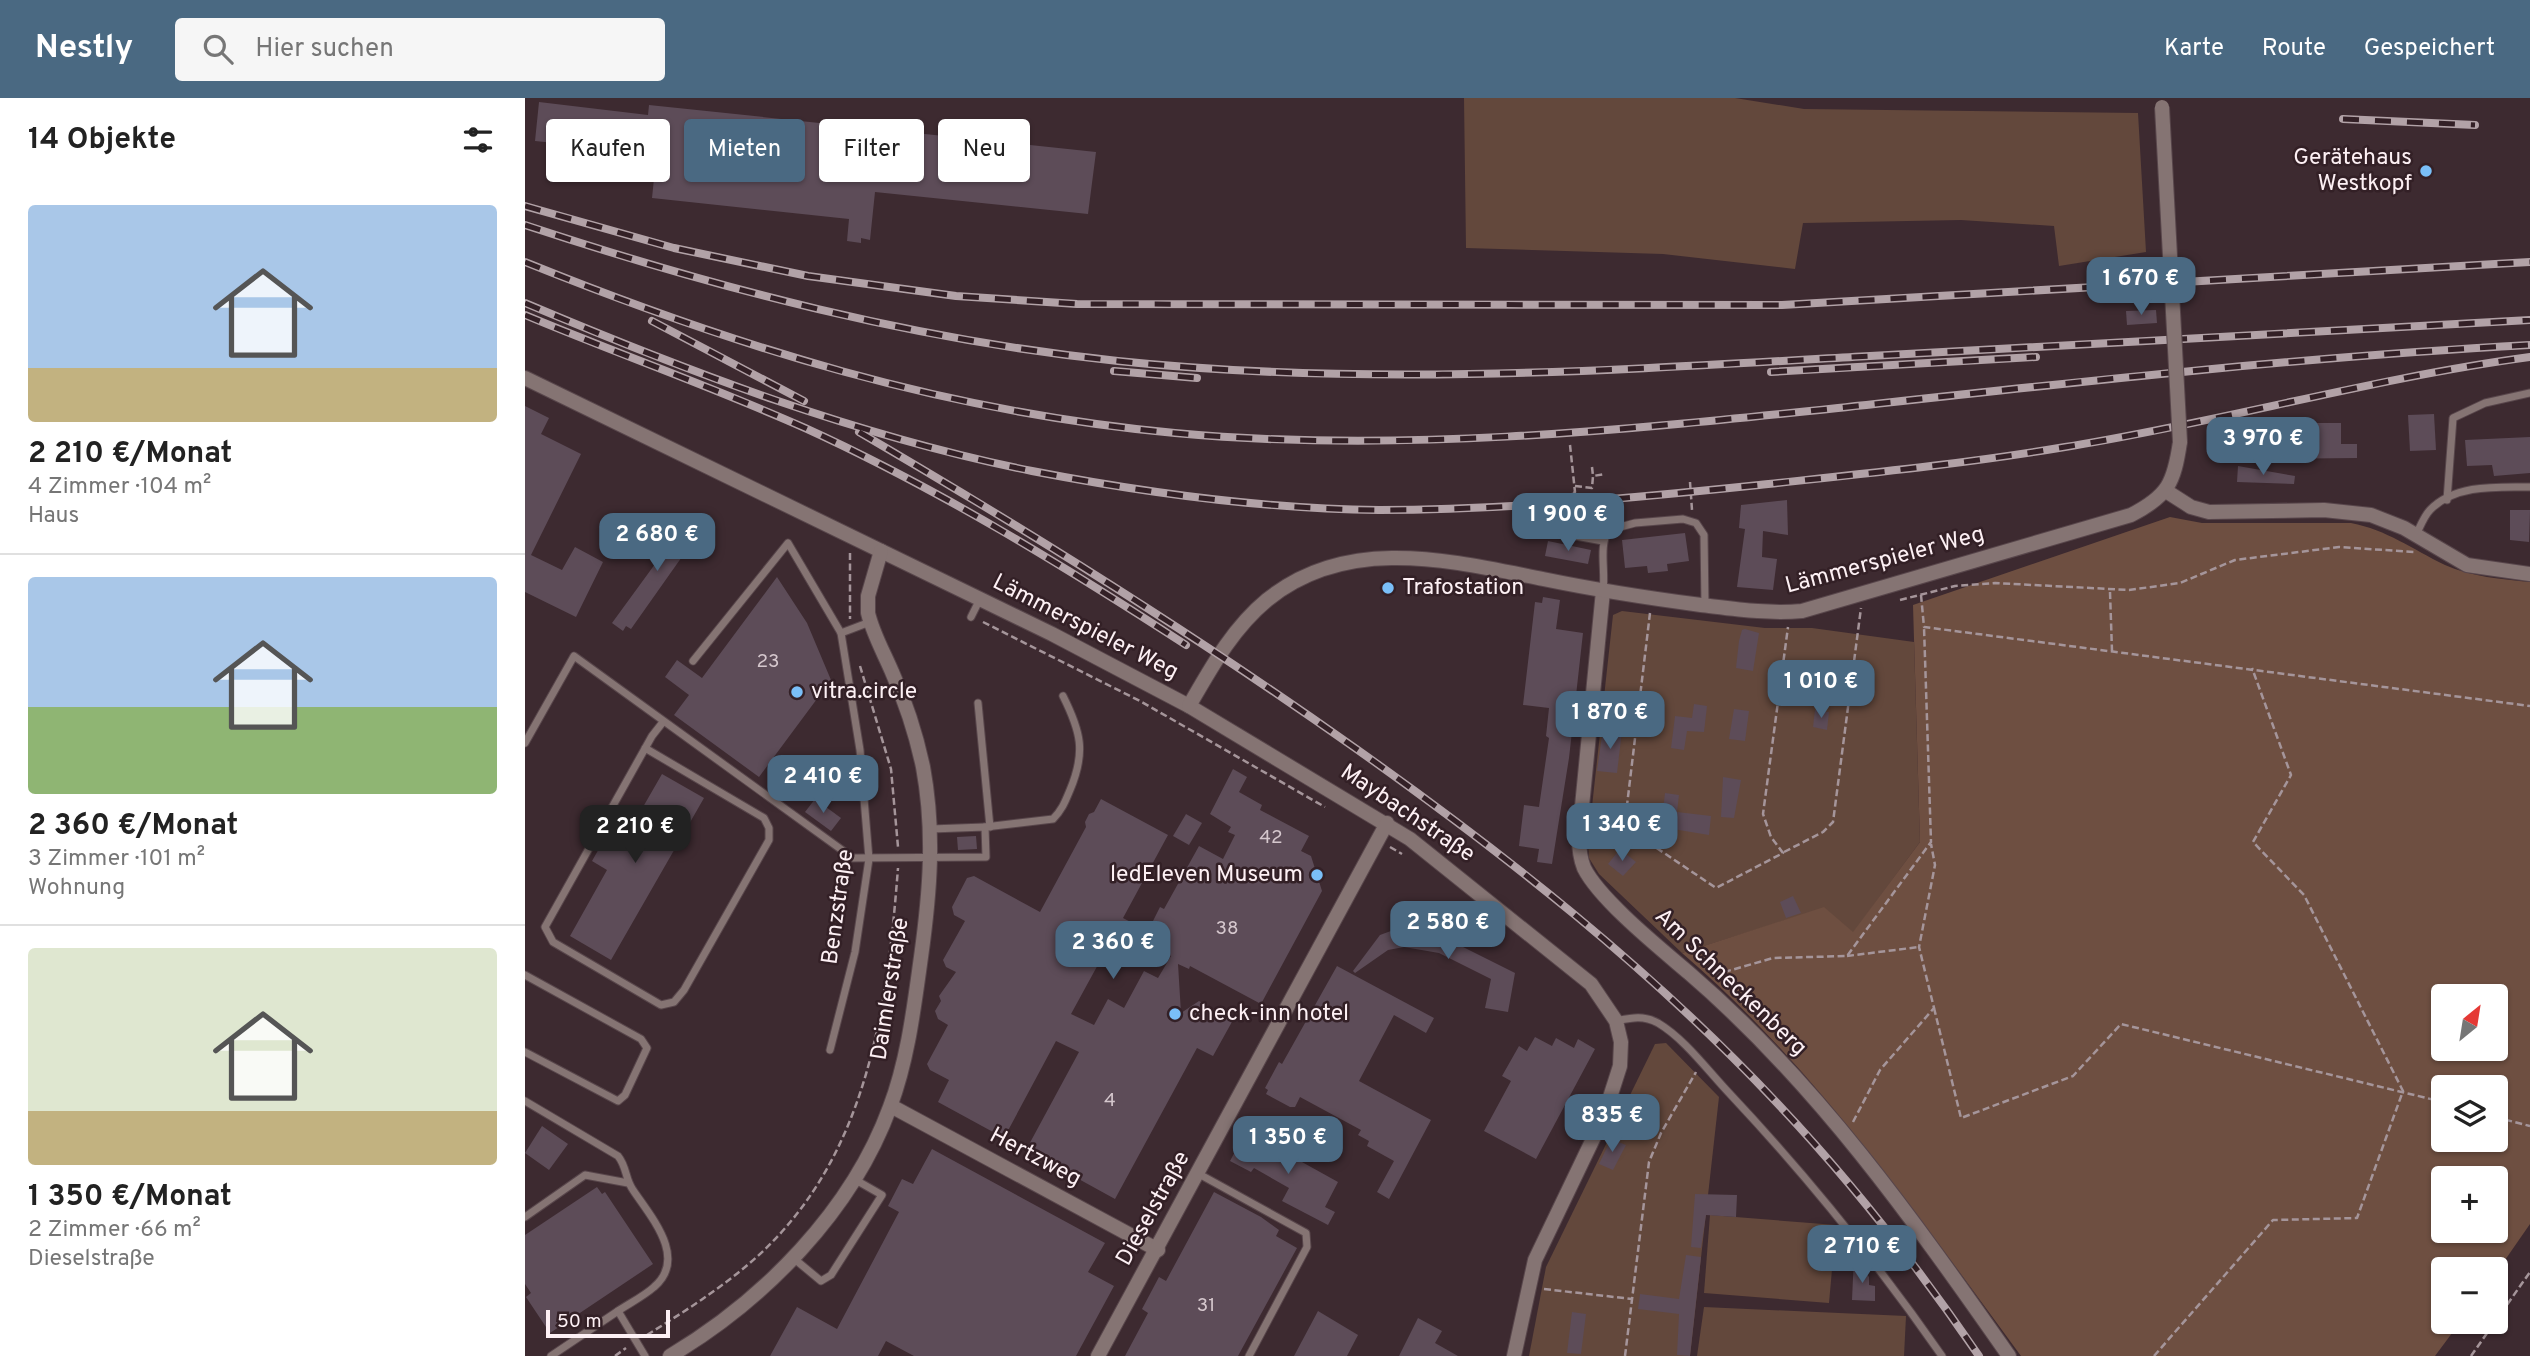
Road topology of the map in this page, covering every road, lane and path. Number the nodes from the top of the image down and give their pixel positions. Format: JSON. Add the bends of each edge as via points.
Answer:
{"nodes":[{"id":1,"x":2161,"y":102,"type":"edge"},
{"id":2,"x":525,"y":378,"type":"edge"},
{"id":3,"x":2530,"y":393,"type":"edge"},
{"id":4,"x":1570,"y":445,"type":"dead end"},
{"id":5,"x":1592,"y":467,"type":"dead end"},
{"id":6,"x":1605,"y":474,"type":"dead end"},
{"id":7,"x":1593,"y":475,"type":"junction"},
{"id":8,"x":1690,"y":482,"type":"dead end"},
{"id":9,"x":1575,"y":486,"type":"junction"},
{"id":10,"x":2530,"y":487,"type":"edge"},
{"id":11,"x":2166,"y":491,"type":"junction"},
{"id":12,"x":2448,"y":500,"type":"junction"},
{"id":13,"x":1691,"y":520,"type":"junction"},
{"id":14,"x":1559,"y":533,"type":"dead end"},
{"id":15,"x":2416,"y":535,"type":"junction"},
{"id":16,"x":1584,"y":537,"type":"junction"},
{"id":17,"x":1603,"y":541,"type":"junction"},
{"id":18,"x":852,"y":548,"type":"dead end"},
{"id":19,"x":881,"y":551,"type":"junction"},
{"id":20,"x":2421,"y":553,"type":"dead end"},
{"id":21,"x":2530,"y":574,"type":"edge"},
{"id":22,"x":1603,"y":591,"type":"junction"},
{"id":23,"x":2110,"y":592,"type":"junction"},
{"id":24,"x":1921,"y":595,"type":"junction"},
{"id":25,"x":1652,"y":599,"type":"junction"},
{"id":26,"x":980,"y":600,"type":"junction"},
{"id":27,"x":1897,"y":600,"type":"dead end"},
{"id":28,"x":1859,"y":603,"type":"junction"},
{"id":29,"x":1705,"y":606,"type":"junction"},
{"id":30,"x":1873,"y":606,"type":"dead end"},
{"id":31,"x":1789,"y":612,"type":"junction"},
{"id":32,"x":850,"y":615,"type":"dead end"},
{"id":33,"x":971,"y":617,"type":"dead end"},
{"id":34,"x":981,"y":621,"type":"dead end"},
{"id":35,"x":870,"y":622,"type":"junction"},
{"id":36,"x":1924,"y":627,"type":"junction"},
{"id":37,"x":841,"y":633,"type":"junction"},
{"id":38,"x":2112,"y":651,"type":"junction"},
{"id":39,"x":858,"y":661,"type":"dead end"},
{"id":40,"x":693,"y":662,"type":"dead end"},
{"id":41,"x":2252,"y":668,"type":"junction"},
{"id":42,"x":1063,"y":696,"type":"dead end"},
{"id":43,"x":978,"y":703,"type":"dead end"},
{"id":44,"x":1189,"y":706,"type":"junction"},
{"id":45,"x":2530,"y":706,"type":"edge"},
{"id":46,"x":663,"y":722,"type":"junction"},
{"id":47,"x":525,"y":743,"type":"edge"},
{"id":48,"x":645,"y":748,"type":"junction"},
{"id":49,"x":1329,"y":810,"type":"dead end"},
{"id":50,"x":1387,"y":823,"type":"junction"},
{"id":51,"x":987,"y":827,"type":"junction"},
{"id":52,"x":931,"y":829,"type":"junction"},
{"id":53,"x":1931,"y":842,"type":"junction"},
{"id":54,"x":898,"y":852,"type":"dead end"},
{"id":55,"x":1783,"y":853,"type":"junction"},
{"id":56,"x":869,"y":859,"type":"junction"},
{"id":57,"x":932,"y":859,"type":"junction"},
{"id":58,"x":898,"y":869,"type":"dead end"},
{"id":59,"x":1919,"y":947,"type":"junction"},
{"id":60,"x":1847,"y":956,"type":"junction"},
{"id":61,"x":525,"y":975,"type":"edge"},
{"id":62,"x":1697,"y":980,"type":"junction"},
{"id":63,"x":1934,"y":1008,"type":"junction"},
{"id":64,"x":1614,"y":1016,"type":"junction"},
{"id":65,"x":830,"y":1050,"type":"dead end"},
{"id":66,"x":525,"y":1052,"type":"edge"},
{"id":67,"x":1701,"y":1063,"type":"junction"},
{"id":68,"x":2403,"y":1091,"type":"junction"},
{"id":69,"x":2431,"y":1099,"type":"edge"},
{"id":70,"x":525,"y":1101,"type":"edge"},
{"id":71,"x":891,"y":1106,"type":"junction"},
{"id":72,"x":2508,"y":1120,"type":"edge"},
{"id":73,"x":2530,"y":1126,"type":"edge"},
{"id":74,"x":1846,"y":1134,"type":"junction"},
{"id":75,"x":1199,"y":1174,"type":"junction"},
{"id":76,"x":854,"y":1179,"type":"junction"},
{"id":77,"x":628,"y":1183,"type":"junction"},
{"id":78,"x":525,"y":1217,"type":"edge"},
{"id":79,"x":1158,"y":1250,"type":"junction"},
{"id":80,"x":792,"y":1257,"type":"junction"},
{"id":81,"x":2530,"y":1272,"type":"edge"},
{"id":82,"x":1528,"y":1288,"type":"junction"},
{"id":83,"x":1632,"y":1299,"type":"junction"},
{"id":84,"x":618,"y":1311,"type":"junction"},
{"id":85,"x":640,"y":1339,"type":"dead end"},
{"id":86,"x":628,"y":1347,"type":"dead end"},
{"id":87,"x":551,"y":1356,"type":"edge"},
{"id":88,"x":615,"y":1356,"type":"edge"},
{"id":89,"x":645,"y":1356,"type":"edge"},
{"id":90,"x":670,"y":1356,"type":"edge"},
{"id":91,"x":1098,"y":1356,"type":"edge"},
{"id":92,"x":1249,"y":1356,"type":"edge"},
{"id":93,"x":1514,"y":1356,"type":"edge"},
{"id":94,"x":1625,"y":1356,"type":"edge"},
{"id":95,"x":1942,"y":1356,"type":"edge"},
{"id":96,"x":2009,"y":1356,"type":"edge"},
{"id":97,"x":2154,"y":1356,"type":"edge"},
{"id":98,"x":2471,"y":1356,"type":"edge"}],
"edges":[{"from":1,"to":11,"type":"street","bridge":true,"via":[[2180,442]]},
{"from":2,"to":19,"type":"street","name":"Lämmerspieler Weg"},
{"from":3,"to":12,"type":"lane","via":[[2485,403],[2453,418]]},
{"from":4,"to":9,"type":"path"},
{"from":5,"to":7,"type":"path"},
{"from":6,"to":7,"type":"path"},
{"from":7,"to":9,"type":"path","via":[[1593,488]]},
{"from":8,"to":13,"type":"path"},
{"from":9,"to":16,"type":"path","via":[[1571,494],[1576,494],[1577,511],[1582,511]]},
{"from":10,"to":12,"type":"lane","via":[[2476,487]]},
{"from":11,"to":15,"type":"street","via":[[2201,510],[2350,511],[2386,520]]},
{"from":11,"to":28,"type":"street","name":"Lämmerspieler Weg","via":[[2150,505],[2112,522]]},
{"from":12,"to":15,"type":"lane","via":[[2430,510]]},
{"from":13,"to":17,"type":"lane","via":[[1614,527]]},
{"from":13,"to":29,"type":"lane","via":[[1704,535]]},
{"from":14,"to":16,"type":"lane"},
{"from":15,"to":21,"type":"street","via":[[2467,565]]},
{"from":16,"to":17,"type":"lane"},
{"from":17,"to":22,"type":"lane"},
{"from":18,"to":32,"type":"path"},
{"from":19,"to":26,"type":"street","name":"Lämmerspieler Weg"},
{"from":19,"to":35,"type":"street","name":"Daimlerstraße","via":[[868,596]]},
{"from":20,"to":23,"type":"path","via":[[2339,547],[2235,560],[2180,583]]},
{"from":22,"to":25,"type":"street","name":"Lämmerspieler Weg"},
{"from":22,"to":44,"type":"street","name":"Lämmerspieler Weg","via":[[1425,558],[1337,564],[1291,584],[1249,617]]},
{"from":22,"to":62,"type":"street","name":"Am Schneckenberg","via":[[1579,837],[1581,860],[1604,893]]},
{"from":23,"to":24,"type":"path","via":[[1995,583]]},
{"from":23,"to":38,"type":"path"},
{"from":24,"to":27,"type":"path"},
{"from":24,"to":36,"type":"path"},
{"from":25,"to":29,"type":"street","name":"Lämmerspieler Weg"},
{"from":25,"to":55,"type":"path","via":[[1626,825],[1716,888]]},
{"from":26,"to":33,"type":"lane"},
{"from":26,"to":44,"type":"street","name":"Lämmerspieler Weg"},
{"from":28,"to":30,"type":"path"},
{"from":28,"to":31,"type":"street","name":"Lämmerspieler Weg"},
{"from":28,"to":55,"type":"path","via":[[1833,822]]},
{"from":29,"to":31,"type":"street","name":"Lämmerspieler Weg"},
{"from":31,"to":55,"type":"path","via":[[1763,814]]},
{"from":34,"to":49,"type":"path","via":[[1140,701]]},
{"from":35,"to":37,"type":"lane"},
{"from":35,"to":52,"type":"street","name":"Daimlerstraße","via":[[914,728]]},
{"from":36,"to":38,"type":"path"},
{"from":36,"to":53,"type":"path"},
{"from":37,"to":40,"type":"lane","via":[[788,543]]},
{"from":37,"to":56,"type":"lane","name":"Benzstraße","via":[[860,750]]},
{"from":38,"to":41,"type":"path"},
{"from":39,"to":54,"type":"path","via":[[891,769]]},
{"from":41,"to":45,"type":"path"},
{"from":41,"to":68,"type":"path","via":[[2291,775],[2253,842],[2304,895]]},
{"from":42,"to":51,"type":"lane","via":[[1082,747],[1077,774],[1061,811],[1053,819]]},
{"from":43,"to":51,"type":"lane"},
{"from":44,"to":50,"type":"street","name":"Maybachstraße"},
{"from":46,"to":47,"type":"lane","via":[[574,656]]},
{"from":46,"to":48,"type":"lane"},
{"from":46,"to":56,"type":"lane","via":[[853,858]]},
{"from":48,"to":48,"type":"lane","via":[[545,927],[552,942],[661,1005],[674,1002],[684,990],[769,840],[769,828],[764,818]]},
{"from":50,"to":64,"type":"street","name":"Maybachstraße","via":[[1573,968]]},
{"from":50,"to":75,"type":"street","name":"Dieselstraße"},
{"from":51,"to":52,"type":"lane"},
{"from":51,"to":57,"type":"lane","via":[[986,857]]},
{"from":52,"to":57,"type":"street","name":"Daimlerstraße"},
{"from":53,"to":59,"type":"path","via":[[1935,865]]},
{"from":53,"to":60,"type":"path"},
{"from":56,"to":57,"type":"lane"},
{"from":56,"to":65,"type":"lane","name":"Benzstraße","via":[[855,952]]},
{"from":57,"to":71,"type":"street","name":"Daimlerstraße","via":[[911,1025]]},
{"from":58,"to":85,"type":"path","via":[[874,1045],[863,1089],[832,1161],[779,1235],[751,1262]]},
{"from":59,"to":60,"type":"path"},
{"from":59,"to":63,"type":"path"},
{"from":60,"to":62,"type":"path","via":[[1773,958]]},
{"from":61,"to":66,"type":"lane","via":[[641,1039],[647,1048],[618,1101]]},
{"from":62,"to":74,"type":"street","name":"Am Schneckenberg","via":[[1759,1037]]},
{"from":63,"to":68,"type":"path","via":[[1961,1118],[2073,1076],[2121,1024]]},
{"from":63,"to":74,"type":"path","via":[[1880,1070]]},
{"from":64,"to":67,"type":"lane","via":[[1658,1024]]},
{"from":64,"to":82,"type":"street","via":[[1622,1056],[1614,1089],[1549,1226]]},
{"from":67,"to":83,"type":"path","via":[[1649,1162]]},
{"from":67,"to":95,"type":"lane","via":[[1792,1162]]},
{"from":68,"to":69,"type":"path"},
{"from":68,"to":97,"type":"path","via":[[2357,1218],[2273,1220]]},
{"from":70,"to":77,"type":"lane","via":[[618,1156],[625,1164]]},
{"from":71,"to":76,"type":"street","name":"Daimlerstraße"},
{"from":71,"to":79,"type":"street","name":"Hertzweg"},
{"from":72,"to":73,"type":"path"},
{"from":74,"to":96,"type":"street","name":"Am Schneckenberg"},
{"from":75,"to":79,"type":"street","name":"Dieselstraße"},
{"from":75,"to":92,"type":"lane","via":[[1306,1233],[1307,1247]]},
{"from":76,"to":80,"type":"street","name":"Daimlerstraße"},
{"from":76,"to":80,"type":"lane","via":[[883,1195],[831,1275],[821,1281]]},
{"from":77,"to":78,"type":"lane","via":[[585,1175]]},
{"from":77,"to":84,"type":"lane","via":[[663,1235],[668,1266],[655,1286]]},
{"from":79,"to":91,"type":"street","name":"Dieselstraße"},
{"from":80,"to":90,"type":"street","name":"Daimlerstraße","via":[[732,1314]]},
{"from":81,"to":98,"type":"path"},
{"from":82,"to":83,"type":"path"},
{"from":82,"to":93,"type":"street"},
{"from":83,"to":94,"type":"path"},
{"from":84,"to":87,"type":"lane"},
{"from":84,"to":89,"type":"lane"},
{"from":86,"to":88,"type":"path"}]}
